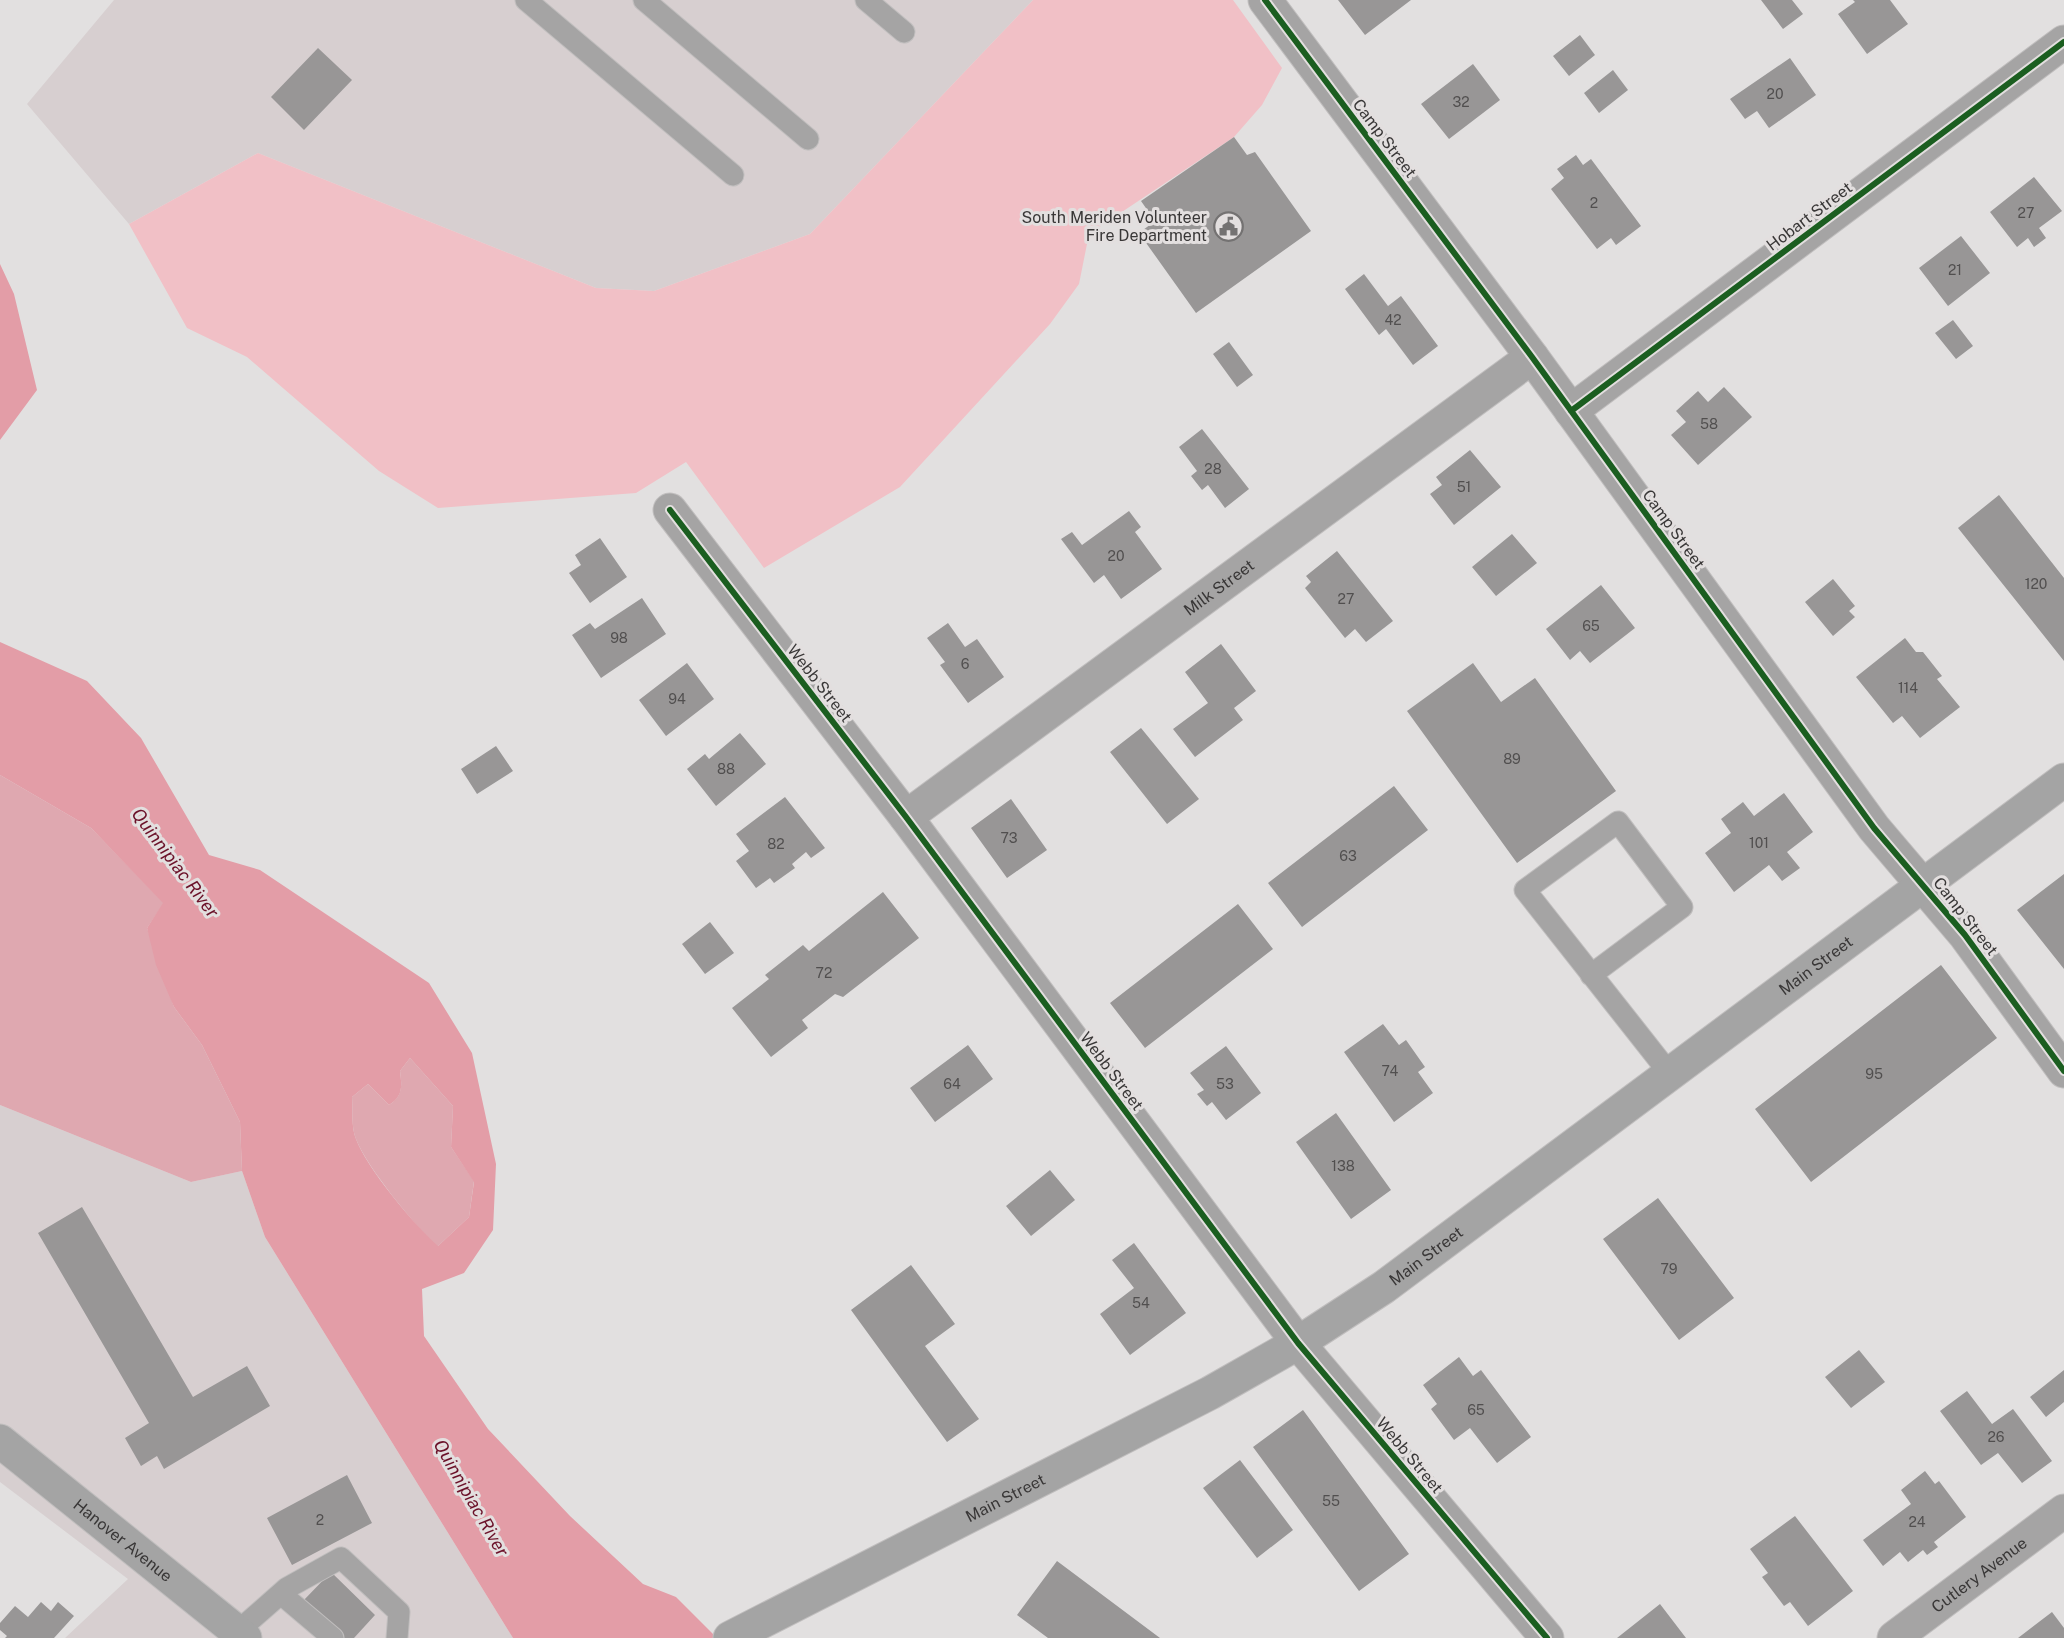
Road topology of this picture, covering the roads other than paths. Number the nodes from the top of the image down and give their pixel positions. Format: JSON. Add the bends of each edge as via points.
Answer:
{"nodes":[{"id":1,"x":526,"y":0,"type":"edge"},
{"id":2,"x":644,"y":0,"type":"edge"},
{"id":3,"x":866,"y":0,"type":"edge"},
{"id":4,"x":1264,"y":0,"type":"edge"},
{"id":5,"x":904,"y":32,"type":"dead end"},
{"id":6,"x":2064,"y":42,"type":"edge"},
{"id":7,"x":808,"y":139,"type":"dead end"},
{"id":8,"x":734,"y":175,"type":"dead end"},
{"id":9,"x":1532,"y":357,"type":"junction"},
{"id":10,"x":1571,"y":411,"type":"junction"},
{"id":11,"x":670,"y":510,"type":"dead end"},
{"id":12,"x":2064,"y":780,"type":"edge"},
{"id":13,"x":906,"y":817,"type":"junction"},
{"id":14,"x":1924,"y":884,"type":"junction"},
{"id":15,"x":1591,"y":975,"type":"junction"},
{"id":16,"x":2064,"y":1071,"type":"edge"},
{"id":17,"x":1670,"y":1074,"type":"junction"},
{"id":18,"x":1298,"y":1343,"type":"junction"},
{"id":19,"x":0,"y":1441,"type":"edge"},
{"id":20,"x":2064,"y":1511,"type":"edge"},
{"id":21,"x":280,"y":1594,"type":"junction"},
{"id":22,"x":241,"y":1635,"type":"edge"},
{"id":23,"x":333,"y":1638,"type":"edge"},
{"id":24,"x":397,"y":1638,"type":"edge"},
{"id":25,"x":730,"y":1638,"type":"edge"},
{"id":26,"x":1547,"y":1638,"type":"edge"},
{"id":27,"x":1894,"y":1638,"type":"edge"}],
"edges":[{"from":1,"to":8,"type":"lane"},
{"from":2,"to":7,"type":"lane"},
{"from":3,"to":5,"type":"lane"},
{"from":4,"to":9,"type":"street","name":"Camp Street"},
{"from":6,"to":10,"type":"street","name":"Hobart Street"},
{"from":9,"to":10,"type":"street","name":"Camp Street"},
{"from":9,"to":13,"type":"street","name":"Milk Street"},
{"from":10,"to":14,"type":"street","name":"Camp Street","via":[[1874,828]]},
{"from":11,"to":13,"type":"street","name":"Webb Street"},
{"from":12,"to":14,"type":"main road","name":"Main Street"},
{"from":13,"to":18,"type":"street","name":"Webb Street"},
{"from":14,"to":16,"type":"street","name":"Camp Street"},
{"from":14,"to":17,"type":"main road","name":"Main Street"},
{"from":15,"to":15,"type":"lane","via":[[1525,890],[1618,822],[1682,907]]},
{"from":15,"to":17,"type":"lane"},
{"from":17,"to":18,"type":"main road","name":"Main Street","via":[[1384,1287]]},
{"from":18,"to":25,"type":"main road","name":"Main Street","via":[[1108,1447]]},
{"from":18,"to":26,"type":"street","name":"Webb Street"},
{"from":19,"to":22,"type":"main road","name":"Hanover Avenue"},
{"from":20,"to":27,"type":"street","name":"Cutlery Avenue"},
{"from":21,"to":22,"type":"lane"},
{"from":21,"to":23,"type":"lane"},
{"from":21,"to":24,"type":"lane","via":[[341,1558],[399,1612]]}]}
